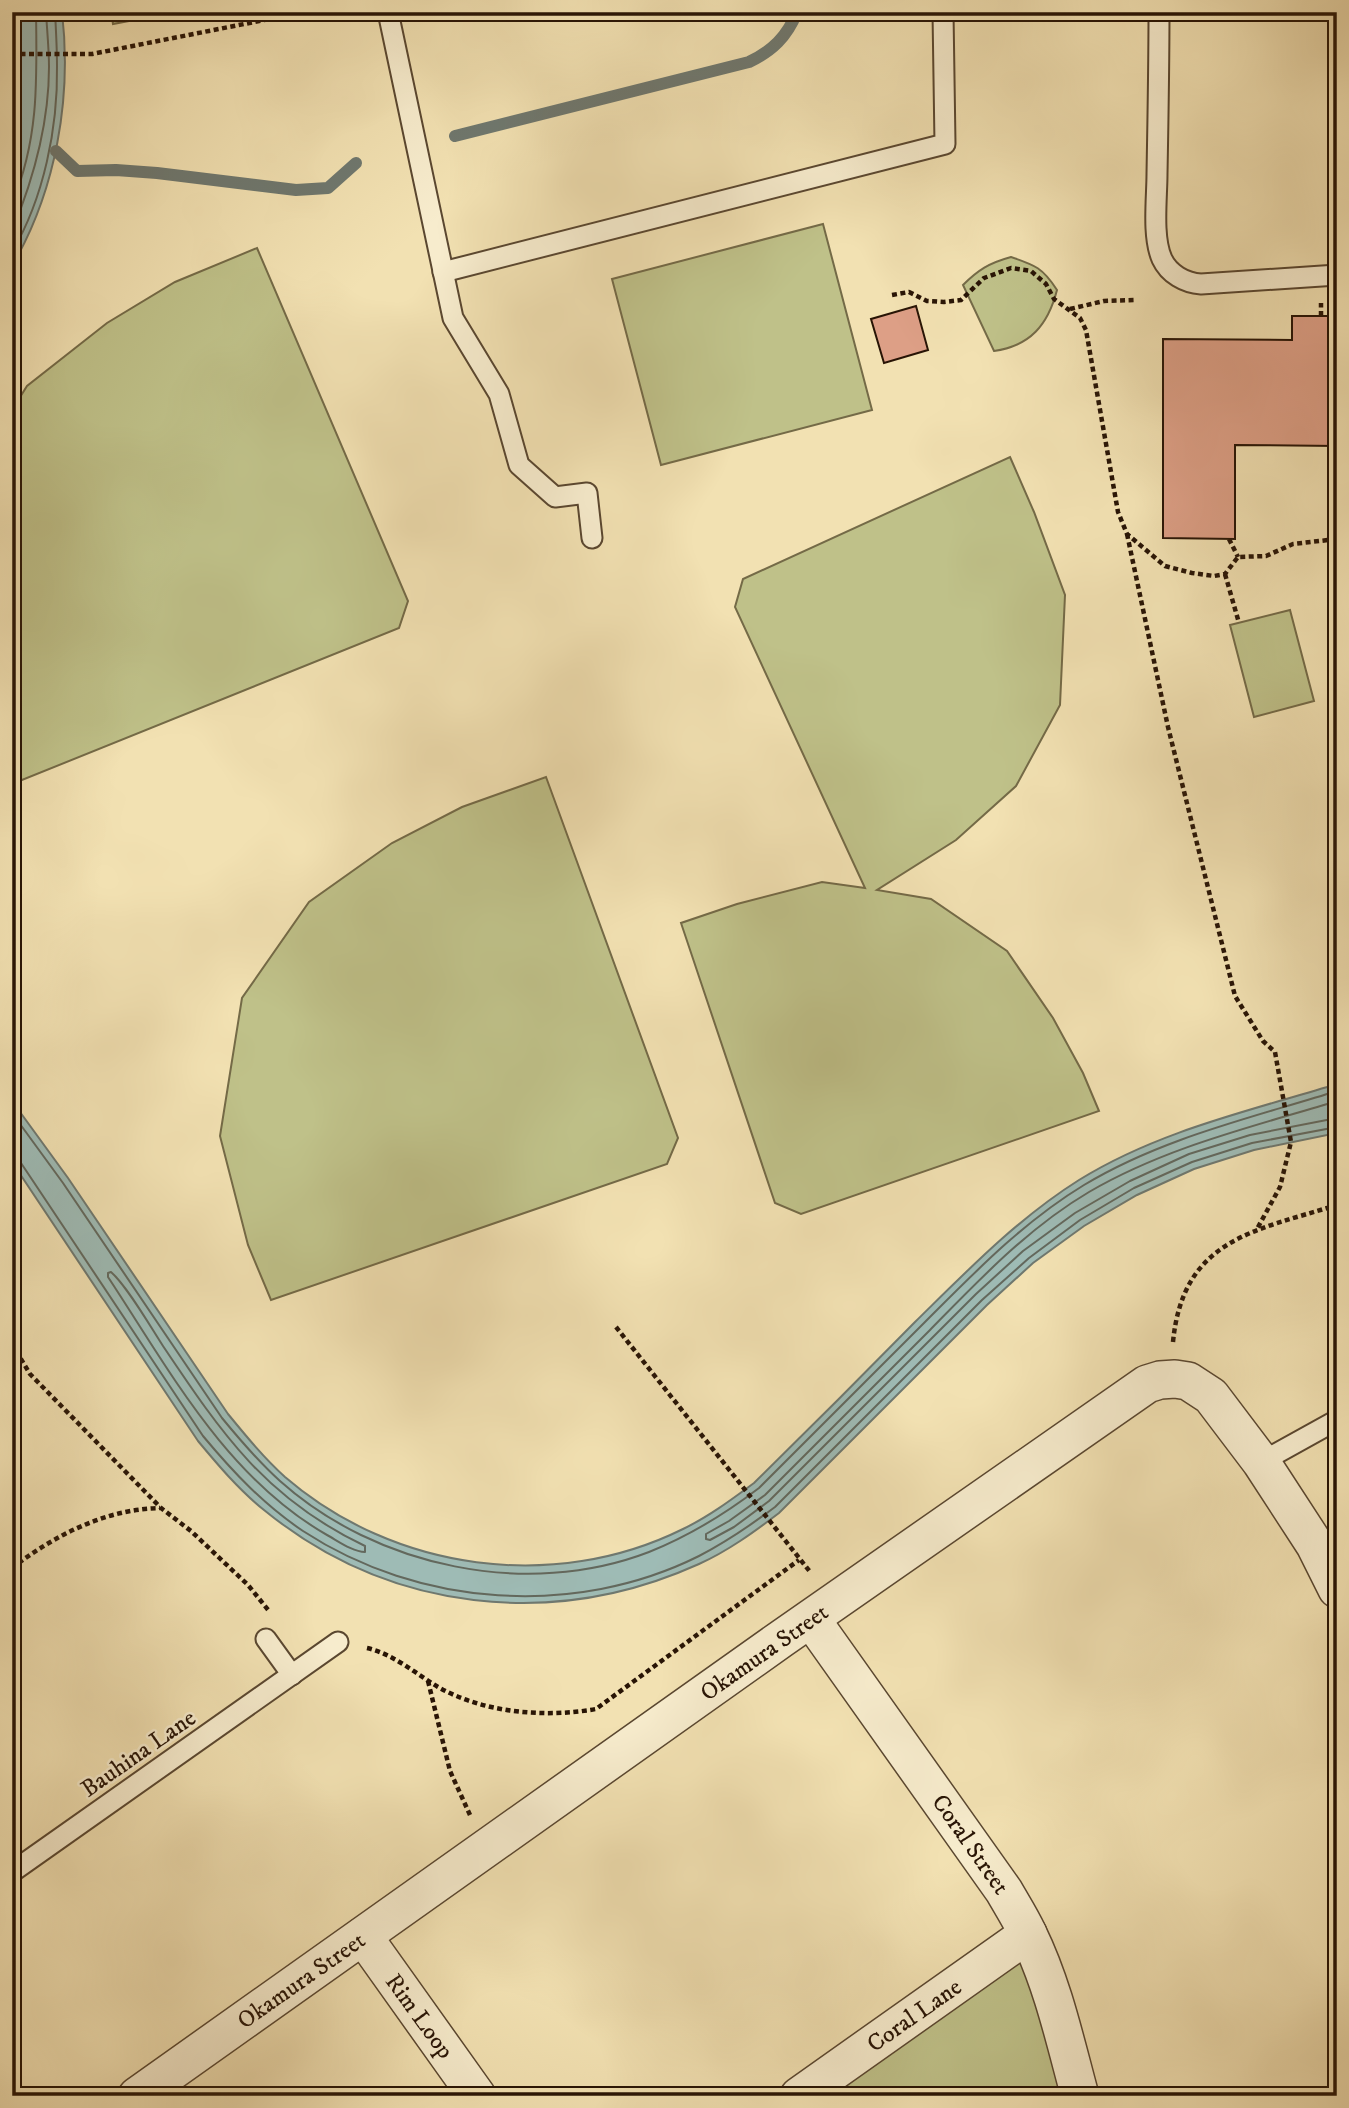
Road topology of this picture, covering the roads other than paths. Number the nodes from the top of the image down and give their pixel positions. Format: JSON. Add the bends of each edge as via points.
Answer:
{"nodes":[{"id":1,"x":388,"y":12,"type":"edge"},
{"id":2,"x":943,"y":12,"type":"edge"},
{"id":3,"x":1159,"y":12,"type":"edge"},
{"id":4,"x":443,"y":272,"type":"junction"},
{"id":5,"x":1337,"y":275,"type":"edge"},
{"id":6,"x":592,"y":538,"type":"dead end"},
{"id":7,"x":1337,"y":1420,"type":"edge"},
{"id":8,"x":1261,"y":1462,"type":"junction"},
{"id":9,"x":1337,"y":1589,"type":"edge"},
{"id":10,"x":811,"y":1619,"type":"junction"},
{"id":11,"x":266,"y":1639,"type":"dead end"},
{"id":12,"x":338,"y":1642,"type":"road end"},
{"id":13,"x":292,"y":1675,"type":"junction"},
{"id":14,"x":12,"y":1872,"type":"edge"},
{"id":15,"x":1028,"y":1934,"type":"junction"},
{"id":16,"x":363,"y":1936,"type":"junction"},
{"id":17,"x":137,"y":2096,"type":"edge"},
{"id":18,"x":477,"y":2096,"type":"edge"},
{"id":19,"x":799,"y":2096,"type":"edge"},
{"id":20,"x":1080,"y":2096,"type":"edge"}],
"edges":[{"from":1,"to":4,"type":"lane"},
{"from":2,"to":4,"type":"lane","via":[[945,144]]},
{"from":3,"to":5,"type":"lane","via":[[1157,214],[1159,249],[1165,264],[1185,281],[1201,284]]},
{"from":4,"to":6,"type":"lane","via":[[453,318],[499,394],[519,465],[555,497],[587,494]]},
{"from":7,"to":8,"type":"lane"},
{"from":8,"to":9,"type":"street","name":"Okamura Street","via":[[1315,1545]]},
{"from":8,"to":10,"type":"street","name":"Okamura Street","via":[[1200,1388],[1175,1379],[1147,1384]]},
{"from":10,"to":15,"type":"street","name":"Coral Street","via":[[1004,1891]]},
{"from":10,"to":16,"type":"street","name":"Okamura Street"},
{"from":11,"to":13,"type":"lane"},
{"from":12,"to":13,"type":"lane","name":"Bauhina Lane"},
{"from":13,"to":14,"type":"lane","name":"Bauhina Lane"},
{"from":15,"to":19,"type":"street","name":"Coral Lane"},
{"from":15,"to":20,"type":"street","name":"Coral Street","via":[[1059,2018]]},
{"from":16,"to":17,"type":"street","name":"Okamura Street"},
{"from":16,"to":18,"type":"street","name":"Rim Loop"}]}
